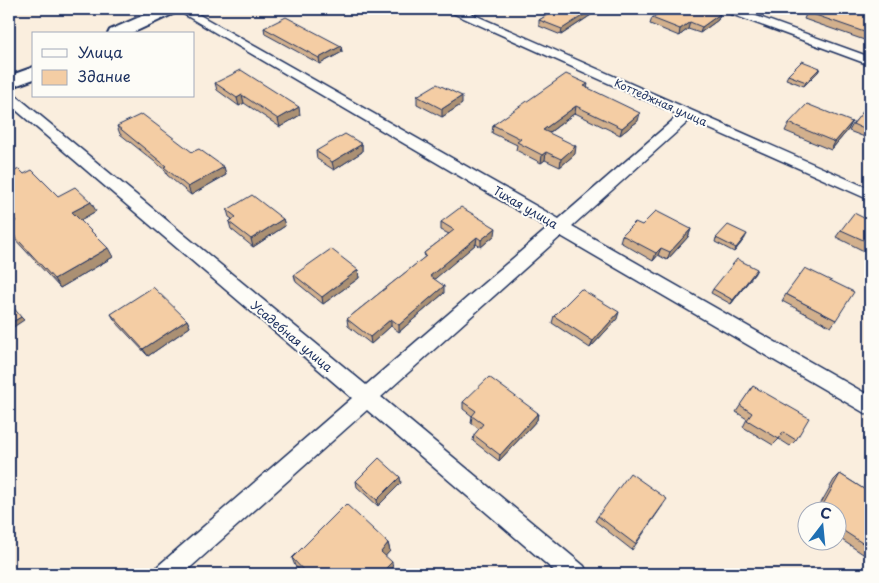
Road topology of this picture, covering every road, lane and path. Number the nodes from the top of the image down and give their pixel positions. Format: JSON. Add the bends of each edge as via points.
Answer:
{"nodes":[{"id":1,"x":170,"y":9,"type":"edge"},
{"id":2,"x":181,"y":9,"type":"edge"},
{"id":3,"x":452,"y":9,"type":"edge"},
{"id":4,"x":727,"y":9,"type":"edge"},
{"id":5,"x":120,"y":32,"type":"edge"},
{"id":6,"x":870,"y":61,"type":"edge"},
{"id":7,"x":32,"y":73,"type":"edge"},
{"id":8,"x":9,"y":83,"type":"edge"},
{"id":9,"x":9,"y":97,"type":"edge"},
{"id":10,"x":689,"y":114,"type":"junction"},
{"id":11,"x":870,"y":195,"type":"edge"},
{"id":12,"x":560,"y":227,"type":"junction"},
{"id":13,"x":366,"y":398,"type":"junction"},
{"id":14,"x":870,"y":406,"type":"edge"},
{"id":15,"x":166,"y":574,"type":"edge"},
{"id":16,"x":576,"y":574,"type":"edge"}],
"edges":[{"from":1,"to":5,"type":"main road"},
{"from":2,"to":12,"type":"street","name":"Тихая улица"},
{"from":3,"to":10,"type":"street","name":"Коттеджная улица"},
{"from":4,"to":6,"type":"street"},
{"from":7,"to":8,"type":"main road"},
{"from":9,"to":13,"type":"street","name":"Усадебная улица"},
{"from":10,"to":11,"type":"street","name":"Коттеджная улица"},
{"from":10,"to":12,"type":"street"},
{"from":12,"to":13,"type":"street"},
{"from":12,"to":14,"type":"street","name":"Тихая улица"},
{"from":13,"to":15,"type":"street"},
{"from":13,"to":16,"type":"street","name":"Усадебная улица"}]}
